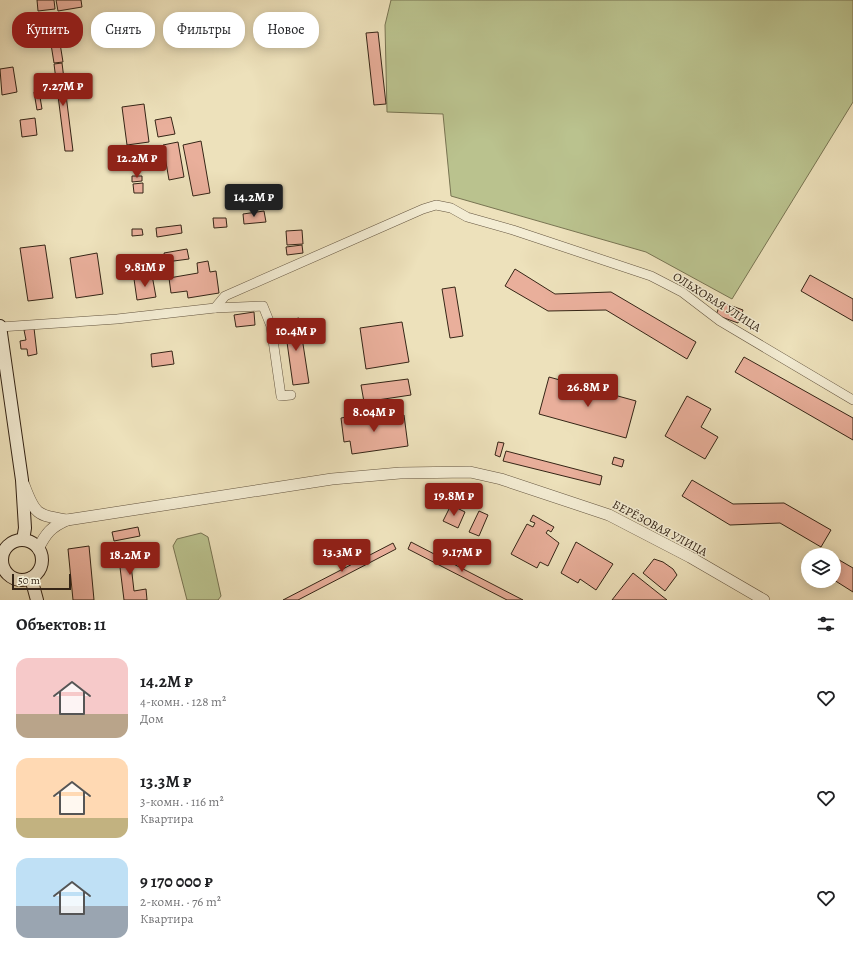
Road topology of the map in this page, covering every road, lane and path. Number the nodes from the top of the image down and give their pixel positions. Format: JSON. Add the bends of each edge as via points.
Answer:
{"nodes":[{"id":1,"x":215,"y":308,"type":"junction"},
{"id":2,"x":0,"y":327,"type":"edge"},
{"id":3,"x":291,"y":395,"type":"dead end"},
{"id":4,"x":853,"y":400,"type":"edge"},
{"id":5,"x":22,"y":480,"type":"junction"},
{"id":6,"x":67,"y":520,"type":"junction"},
{"id":7,"x":23,"y":540,"type":"junction"},
{"id":8,"x":38,"y":549,"type":"junction"},
{"id":9,"x":2,"y":567,"type":"edge"},
{"id":10,"x":31,"y":578,"type":"junction"},
{"id":11,"x":37,"y":600,"type":"edge"},
{"id":12,"x":764,"y":600,"type":"edge"}],
"edges":[{"from":1,"to":2,"type":"street","via":[[117,319]]},
{"from":1,"to":3,"type":"street","via":[[262,306],[271,326],[281,396]]},
{"from":1,"to":4,"type":"street","name":"ОЛЬХОВАЯ УЛИЦА","via":[[225,296],[436,205],[651,276],[682,292],[720,321]]},
{"from":2,"to":5,"type":"main road"},
{"from":5,"to":6,"type":"street","via":[[35,510],[40,514]]},
{"from":5,"to":7,"type":"main road","via":[[25,528]]},
{"from":6,"to":8,"type":"street","via":[[48,531]]},
{"from":6,"to":12,"type":"street","name":"БЕРЁЗОВАЯ УЛИЦА","via":[[332,479],[400,473],[470,472],[500,479],[610,515]]},
{"from":7,"to":8,"type":"main road"},
{"from":7,"to":9,"type":"main road","via":[[6,548]]},
{"from":8,"to":10,"type":"main road","via":[[42,562],[40,569]]},
{"from":9,"to":10,"type":"main road","via":[[14,579]]},
{"from":10,"to":11,"type":"main road"}]}
